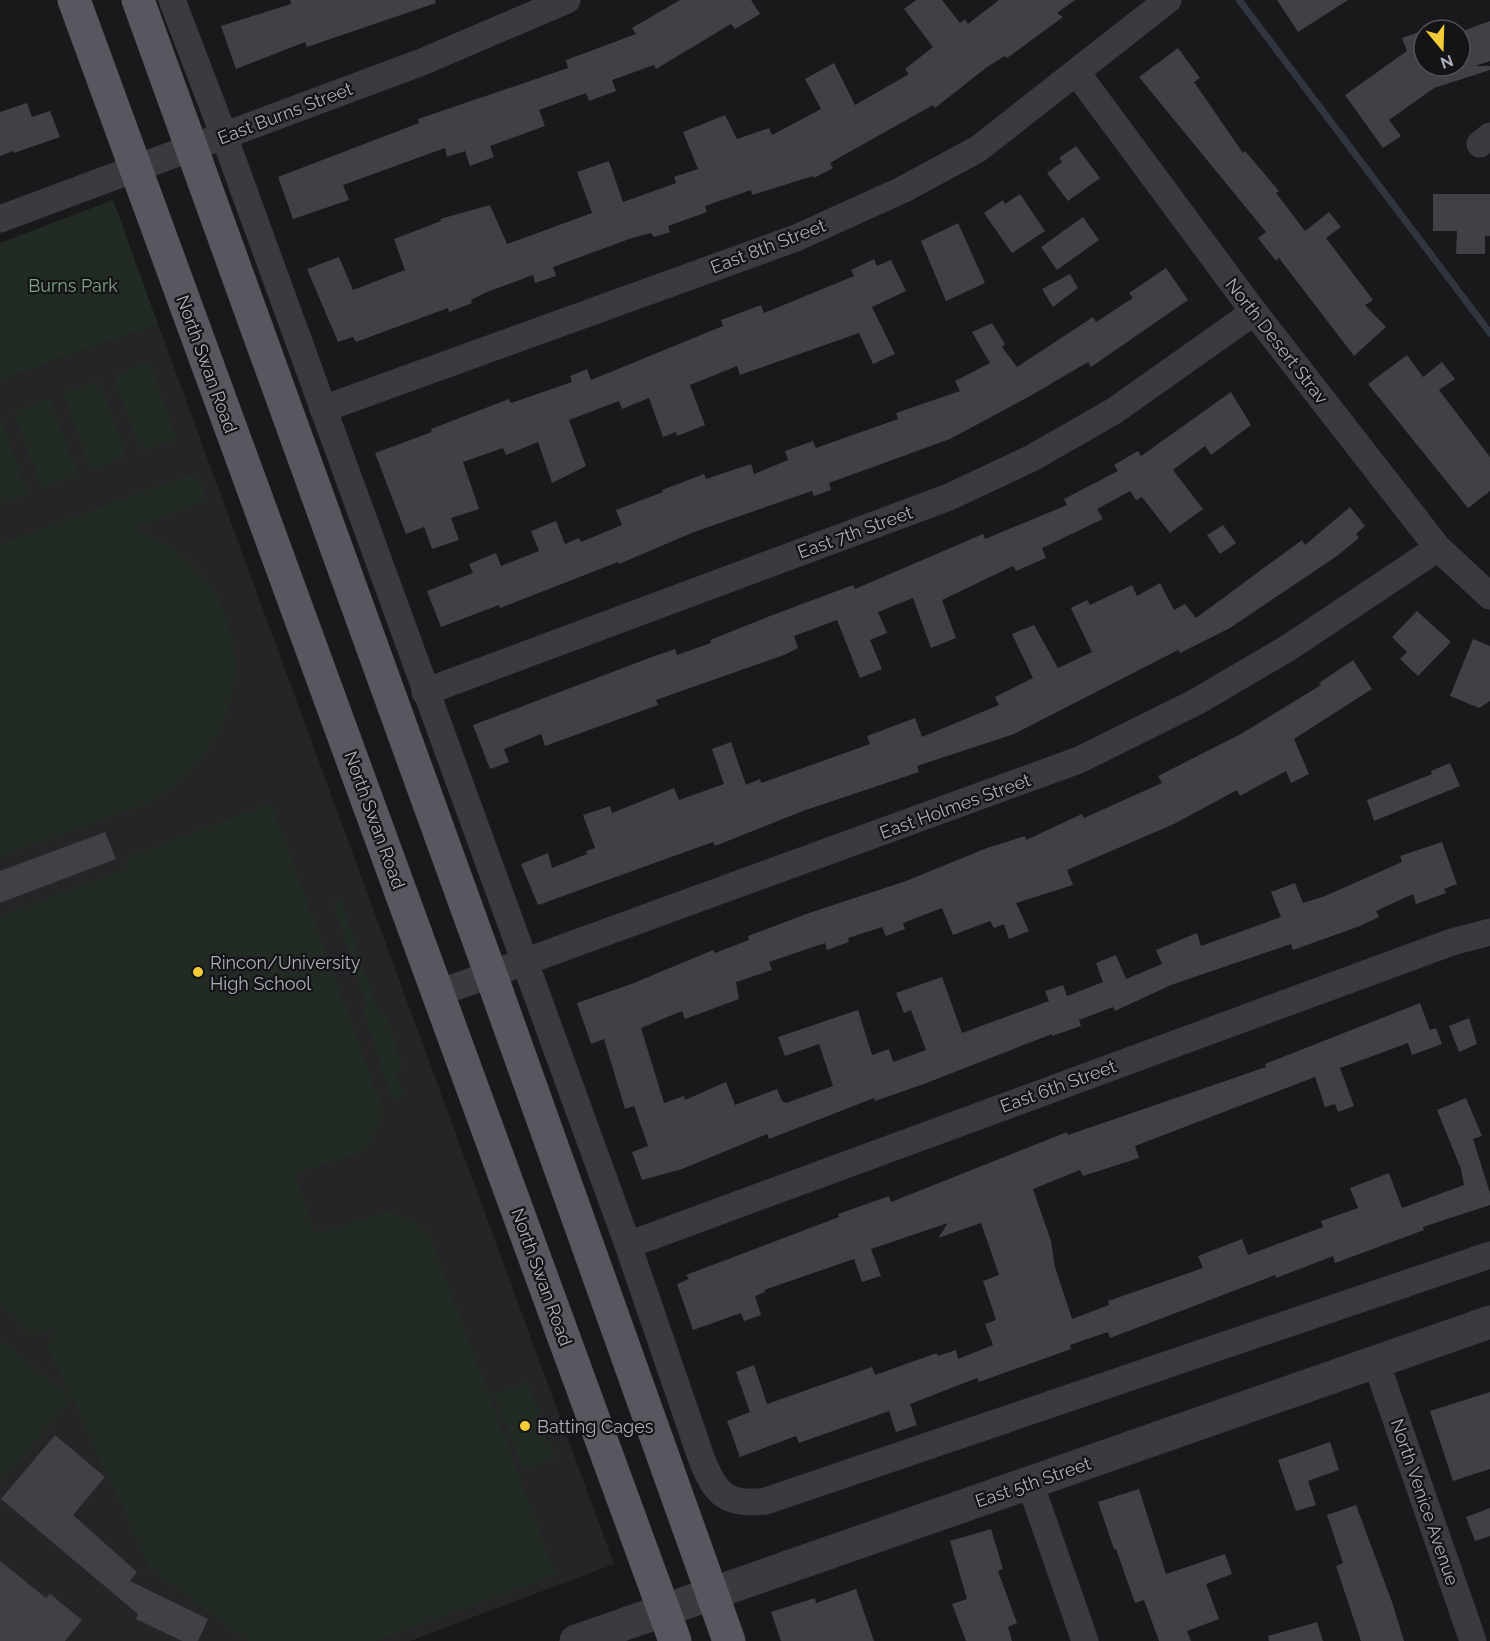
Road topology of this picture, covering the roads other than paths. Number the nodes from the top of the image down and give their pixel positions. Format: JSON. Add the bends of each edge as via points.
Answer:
{"nodes":[{"id":1,"x":74,"y":0,"type":"edge"},
{"id":2,"x":138,"y":0,"type":"edge"},
{"id":3,"x":172,"y":0,"type":"edge"},
{"id":4,"x":567,"y":0,"type":"edge"},
{"id":5,"x":1168,"y":0,"type":"edge"},
{"id":6,"x":1077,"y":73,"type":"junction"},
{"id":7,"x":224,"y":136,"type":"junction"},
{"id":8,"x":191,"y":147,"type":"junction"},
{"id":9,"x":135,"y":168,"type":"junction"},
{"id":10,"x":0,"y":219,"type":"edge"},
{"id":11,"x":1254,"y":312,"type":"junction"},
{"id":12,"x":323,"y":409,"type":"junction"},
{"id":13,"x":1438,"y":548,"type":"junction"},
{"id":14,"x":1490,"y":596,"type":"edge"},
{"id":15,"x":425,"y":692,"type":"junction"},
{"id":16,"x":1490,"y":932,"type":"edge"},
{"id":17,"x":525,"y":963,"type":"junction"},
{"id":18,"x":491,"y":975,"type":"junction"},
{"id":19,"x":439,"y":993,"type":"junction"},
{"id":20,"x":628,"y":1245,"type":"junction"},
{"id":21,"x":1490,"y":1255,"type":"edge"},
{"id":22,"x":1490,"y":1322,"type":"edge"},
{"id":23,"x":1376,"y":1362,"type":"junction"},
{"id":24,"x":1030,"y":1483,"type":"junction"},
{"id":25,"x":712,"y":1594,"type":"junction"},
{"id":26,"x":664,"y":1610,"type":"junction"},
{"id":27,"x":576,"y":1641,"type":"edge"},
{"id":28,"x":675,"y":1641,"type":"edge"},
{"id":29,"x":729,"y":1641,"type":"edge"},
{"id":30,"x":1085,"y":1641,"type":"edge"},
{"id":31,"x":1473,"y":1641,"type":"edge"}],
"edges":[{"from":1,"to":9,"type":"main road","name":"North Swan Road"},
{"from":2,"to":8,"type":"main road"},
{"from":3,"to":7,"type":"street"},
{"from":4,"to":7,"type":"street","name":"East Burns Street","via":[[422,62]]},
{"from":5,"to":6,"type":"street","name":"East 8th Street"},
{"from":6,"to":11,"type":"street","name":"North Desert Strav"},
{"from":6,"to":12,"type":"street","name":"East 8th Street","via":[[978,149],[902,190],[796,238]]},
{"from":7,"to":8,"type":"street","name":"East Burns Street"},
{"from":7,"to":12,"type":"street"},
{"from":8,"to":9,"type":"street","name":"East Burns Street"},
{"from":8,"to":18,"type":"main road"},
{"from":9,"to":10,"type":"street","name":"East Burns Street"},
{"from":9,"to":19,"type":"main road","name":"North Swan Road"},
{"from":11,"to":13,"type":"street","name":"North Desert Strav"},
{"from":11,"to":15,"type":"street","name":"East 7th Street","via":[[1114,411],[1032,458],[959,492]]},
{"from":12,"to":15,"type":"street"},
{"from":13,"to":14,"type":"street","name":"North Desert Strav"},
{"from":13,"to":17,"type":"street","name":"East Holmes Street","via":[[1288,648],[1196,702],[1079,760]]},
{"from":15,"to":17,"type":"street"},
{"from":16,"to":20,"type":"street","name":"East 6th Street","via":[[1452,942]]},
{"from":17,"to":18,"type":"street","name":"East Holmes Street"},
{"from":17,"to":20,"type":"street"},
{"from":18,"to":19,"type":"street","name":"East Holmes Street"},
{"from":18,"to":25,"type":"main road"},
{"from":19,"to":26,"type":"main road","name":"North Swan Road"},
{"from":20,"to":21,"type":"street","via":[[710,1481],[720,1494],[746,1504],[766,1501]]},
{"from":22,"to":23,"type":"street","name":"East 5th Street"},
{"from":23,"to":24,"type":"street","name":"East 5th Street"},
{"from":23,"to":31,"type":"street","name":"North Venice Avenue"},
{"from":24,"to":25,"type":"street","name":"East 5th Street"},
{"from":24,"to":30,"type":"street"},
{"from":25,"to":26,"type":"street","name":"East 5th Street"},
{"from":25,"to":29,"type":"main road"},
{"from":26,"to":27,"type":"street","name":"East 5th Street"},
{"from":26,"to":28,"type":"main road","name":"North Swan Road"}]}
